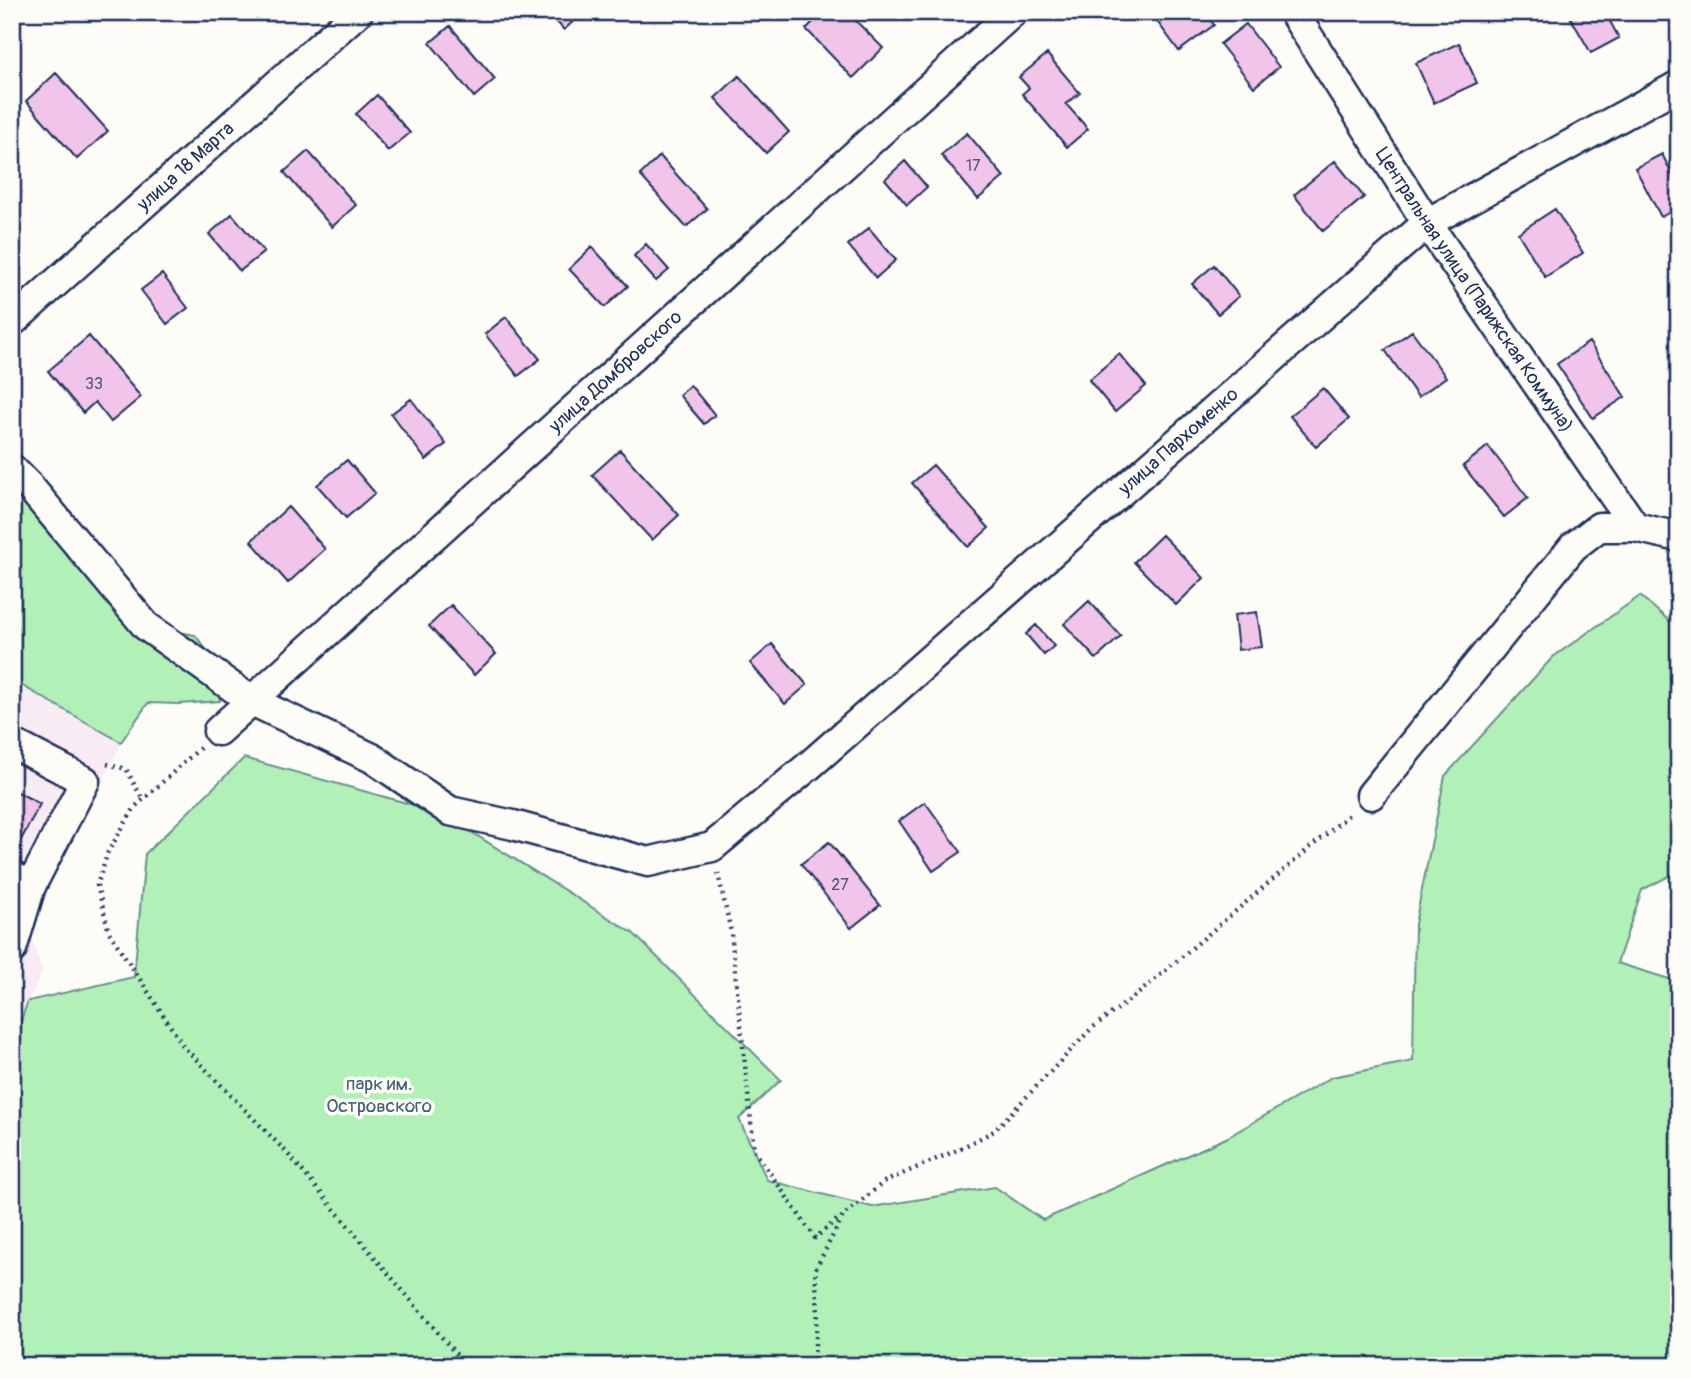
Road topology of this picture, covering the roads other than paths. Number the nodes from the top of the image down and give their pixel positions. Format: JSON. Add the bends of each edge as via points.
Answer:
{"nodes":[{"id":1,"x":358,"y":12,"type":"edge"},
{"id":2,"x":1013,"y":12,"type":"edge"},
{"id":3,"x":1293,"y":12,"type":"edge"},
{"id":4,"x":1679,"y":85,"type":"edge"},
{"id":5,"x":1427,"y":223,"type":"junction"},
{"id":6,"x":12,"y":322,"type":"edge"},
{"id":7,"x":12,"y":468,"type":"edge"},
{"id":8,"x":1635,"y":527,"type":"junction"},
{"id":9,"x":1679,"y":537,"type":"edge"},
{"id":10,"x":252,"y":701,"type":"junction"},
{"id":11,"x":218,"y":731,"type":"road end"},
{"id":12,"x":12,"y":743,"type":"edge"},
{"id":13,"x":1371,"y":795,"type":"road end"},
{"id":14,"x":22,"y":881,"type":"edge"},
{"id":15,"x":12,"y":949,"type":"edge"}],
"edges":[{"from":1,"to":6,"type":"street","name":"улица 18 Марта"},
{"from":2,"to":10,"type":"street","name":"улица Домбровского"},
{"from":3,"to":5,"type":"street","name":"Центральная улица (Парижская Коммуна)"},
{"from":4,"to":5,"type":"street","name":"улица Пархоменко"},
{"from":5,"to":8,"type":"street","name":"Центральная улица (Парижская Коммуна)"},
{"from":5,"to":10,"type":"street","name":"улица Пархоменко","via":[[712,847],[648,862],[450,811],[372,758]]},
{"from":7,"to":10,"type":"street","via":[[146,626]]},
{"from":8,"to":9,"type":"street"},
{"from":8,"to":13,"type":"street","via":[[1599,527],[1573,547]]},
{"from":10,"to":11,"type":"street","name":"улица Домбровского"},
{"from":12,"to":14,"type":"street","via":[[85,781]]},
{"from":14,"to":15,"type":"street"}]}
